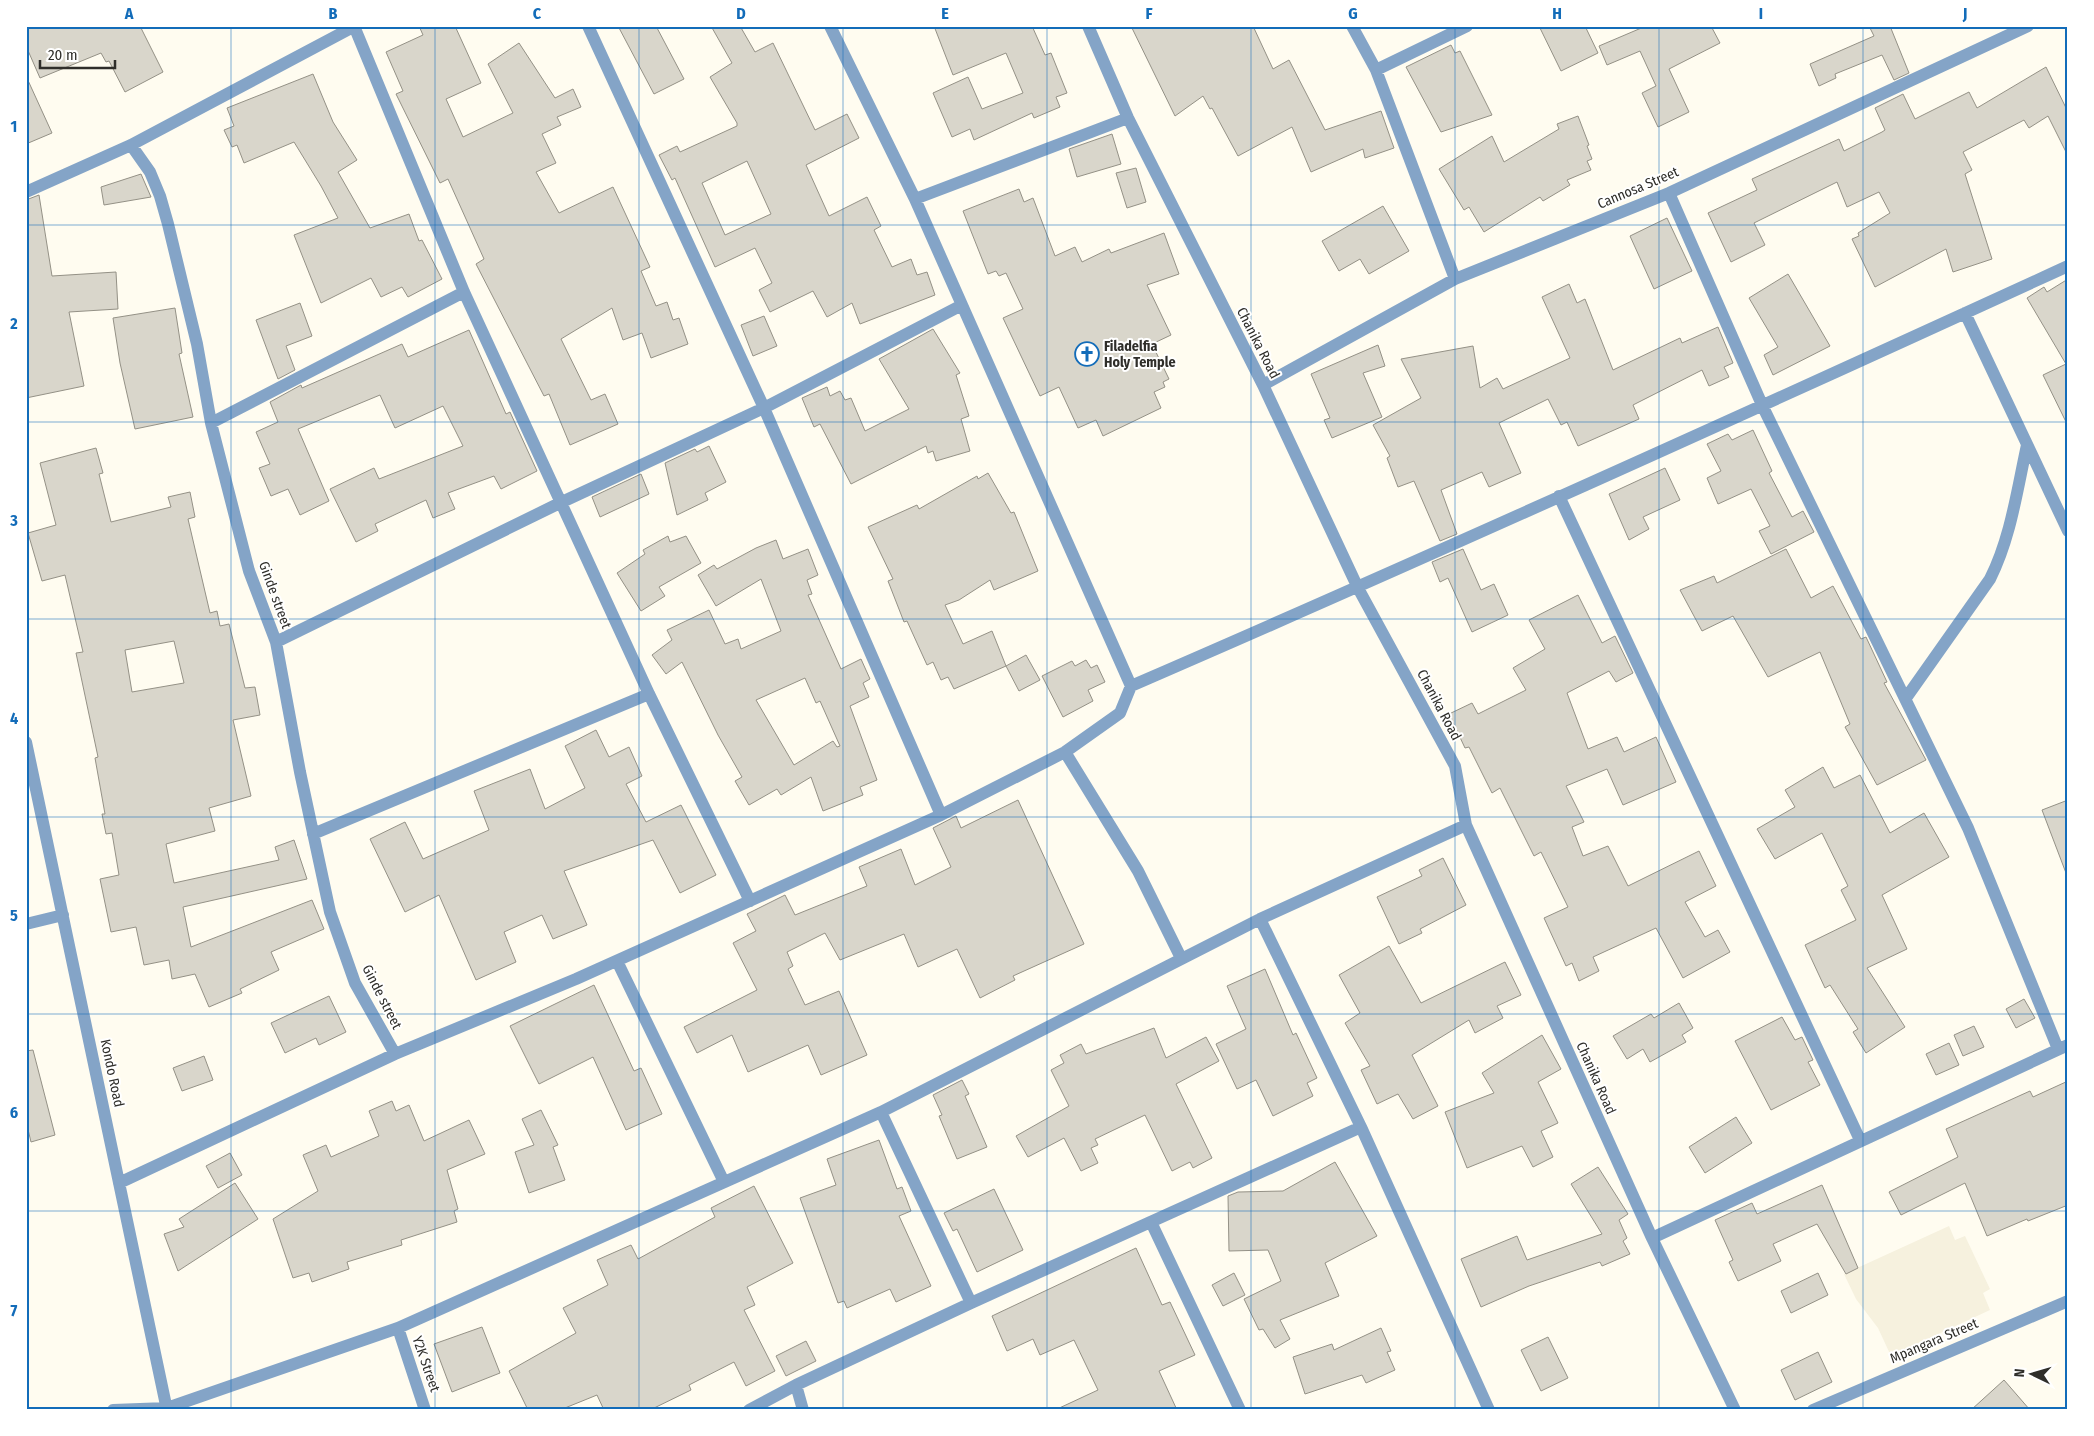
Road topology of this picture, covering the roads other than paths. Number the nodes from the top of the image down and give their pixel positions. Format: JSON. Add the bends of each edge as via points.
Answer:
{"nodes":[{"id":1,"x":355,"y":26,"type":"edge"},
{"id":2,"x":588,"y":26,"type":"edge"},
{"id":3,"x":830,"y":26,"type":"edge"},
{"id":4,"x":1088,"y":26,"type":"edge"},
{"id":5,"x":1352,"y":26,"type":"edge"},
{"id":6,"x":1467,"y":26,"type":"edge"},
{"id":7,"x":2028,"y":26,"type":"edge"},
{"id":8,"x":1376,"y":70,"type":"junction"},
{"id":9,"x":1128,"y":118,"type":"junction"},
{"id":10,"x":131,"y":145,"type":"junction"},
{"id":11,"x":26,"y":192,"type":"edge"},
{"id":12,"x":1669,"y":192,"type":"junction"},
{"id":13,"x":915,"y":199,"type":"junction"},
{"id":14,"x":2068,"y":266,"type":"edge"},
{"id":15,"x":1455,"y":279,"type":"junction"},
{"id":16,"x":464,"y":292,"type":"junction"},
{"id":17,"x":962,"y":305,"type":"junction"},
{"id":18,"x":1965,"y":313,"type":"junction"},
{"id":19,"x":1263,"y":385,"type":"junction"},
{"id":20,"x":1763,"y":406,"type":"junction"},
{"id":21,"x":764,"y":408,"type":"junction"},
{"id":22,"x":211,"y":423,"type":"junction"},
{"id":23,"x":2028,"y":446,"type":"junction"},
{"id":24,"x":1559,"y":496,"type":"junction"},
{"id":25,"x":562,"y":502,"type":"junction"},
{"id":26,"x":2068,"y":532,"type":"edge"},
{"id":27,"x":1358,"y":588,"type":"junction"},
{"id":28,"x":276,"y":642,"type":"junction"},
{"id":29,"x":1130,"y":686,"type":"junction"},
{"id":30,"x":649,"y":694,"type":"junction"},
{"id":31,"x":1906,"y":698,"type":"junction"},
{"id":32,"x":26,"y":742,"type":"edge"},
{"id":33,"x":1065,"y":752,"type":"junction"},
{"id":34,"x":941,"y":816,"type":"junction"},
{"id":35,"x":1466,"y":825,"type":"junction"},
{"id":36,"x":313,"y":834,"type":"junction"},
{"id":37,"x":750,"y":901,"type":"junction"},
{"id":38,"x":63,"y":914,"type":"junction"},
{"id":39,"x":1260,"y":919,"type":"junction"},
{"id":40,"x":26,"y":924,"type":"edge"},
{"id":41,"x":1181,"y":958,"type":"junction"},
{"id":42,"x":617,"y":961,"type":"junction"},
{"id":43,"x":2063,"y":1047,"type":"edge"},
{"id":44,"x":395,"y":1054,"type":"junction"},
{"id":45,"x":881,"y":1112,"type":"junction"},
{"id":46,"x":1361,"y":1128,"type":"junction"},
{"id":47,"x":1860,"y":1140,"type":"junction"},
{"id":48,"x":724,"y":1182,"type":"junction"},
{"id":49,"x":119,"y":1183,"type":"junction"},
{"id":50,"x":1151,"y":1222,"type":"junction"},
{"id":51,"x":1652,"y":1238,"type":"junction"},
{"id":52,"x":2068,"y":1301,"type":"edge"},
{"id":53,"x":971,"y":1303,"type":"junction"},
{"id":54,"x":398,"y":1328,"type":"junction"},
{"id":55,"x":796,"y":1385,"type":"junction"},
{"id":56,"x":167,"y":1409,"type":"edge"},
{"id":57,"x":113,"y":1410,"type":"edge"},
{"id":58,"x":425,"y":1410,"type":"edge"},
{"id":59,"x":749,"y":1410,"type":"edge"},
{"id":60,"x":802,"y":1410,"type":"edge"},
{"id":61,"x":1240,"y":1410,"type":"edge"},
{"id":62,"x":1489,"y":1410,"type":"edge"},
{"id":63,"x":1735,"y":1410,"type":"edge"},
{"id":64,"x":1813,"y":1410,"type":"edge"}],
"edges":[{"from":1,"to":10,"type":"street"},
{"from":1,"to":16,"type":"street"},
{"from":2,"to":21,"type":"street"},
{"from":3,"to":13,"type":"street"},
{"from":4,"to":9,"type":"street","name":"Chanika Road"},
{"from":5,"to":8,"type":"street"},
{"from":6,"to":8,"type":"street"},
{"from":7,"to":12,"type":"street","name":"Cannosa Street"},
{"from":8,"to":15,"type":"street"},
{"from":9,"to":13,"type":"street"},
{"from":9,"to":19,"type":"street","name":"Chanika Road"},
{"from":10,"to":11,"type":"street"},
{"from":10,"to":22,"type":"street","name":"Ginde street","via":[[150,172],[160,196],[197,344]]},
{"from":12,"to":15,"type":"street","name":"Cannosa Street"},
{"from":12,"to":20,"type":"street"},
{"from":13,"to":17,"type":"street"},
{"from":14,"to":18,"type":"street"},
{"from":15,"to":19,"type":"street","name":"Cannosa Street"},
{"from":16,"to":22,"type":"street"},
{"from":16,"to":25,"type":"street"},
{"from":17,"to":21,"type":"street"},
{"from":17,"to":29,"type":"street"},
{"from":18,"to":20,"type":"street"},
{"from":18,"to":23,"type":"street"},
{"from":19,"to":27,"type":"street","name":"Chanika Road"},
{"from":20,"to":24,"type":"street"},
{"from":20,"to":31,"type":"street"},
{"from":21,"to":25,"type":"street"},
{"from":21,"to":34,"type":"street"},
{"from":22,"to":28,"type":"street","name":"Ginde street","via":[[249,571]]},
{"from":23,"to":26,"type":"street"},
{"from":23,"to":31,"type":"street","via":[[1998,562]]},
{"from":24,"to":27,"type":"street"},
{"from":24,"to":47,"type":"street"},
{"from":25,"to":28,"type":"street"},
{"from":25,"to":30,"type":"street"},
{"from":27,"to":29,"type":"street"},
{"from":27,"to":35,"type":"street","name":"Chanika Road","via":[[1455,766]]},
{"from":28,"to":36,"type":"street","name":"Ginde street"},
{"from":29,"to":33,"type":"street","via":[[1120,713]]},
{"from":30,"to":36,"type":"street"},
{"from":30,"to":37,"type":"street"},
{"from":31,"to":43,"type":"street","via":[[1968,828]]},
{"from":32,"to":38,"type":"street","name":"Kondo Road"},
{"from":33,"to":34,"type":"street"},
{"from":33,"to":41,"type":"street","via":[[1138,870]]},
{"from":34,"to":37,"type":"street"},
{"from":35,"to":39,"type":"street"},
{"from":35,"to":51,"type":"street","name":"Chanika Road"},
{"from":36,"to":44,"type":"street","name":"Ginde street","via":[[330,912],[355,983]]},
{"from":37,"to":42,"type":"street"},
{"from":38,"to":40,"type":"street"},
{"from":38,"to":49,"type":"street","name":"Kondo Road"},
{"from":39,"to":41,"type":"street"},
{"from":39,"to":46,"type":"street"},
{"from":41,"to":45,"type":"street"},
{"from":42,"to":44,"type":"street"},
{"from":42,"to":48,"type":"street"},
{"from":43,"to":47,"type":"street"},
{"from":44,"to":49,"type":"street"},
{"from":45,"to":48,"type":"street"},
{"from":45,"to":53,"type":"street"},
{"from":46,"to":50,"type":"street"},
{"from":46,"to":62,"type":"street"},
{"from":47,"to":51,"type":"street"},
{"from":48,"to":54,"type":"street"},
{"from":49,"to":56,"type":"street","name":"Kondo Road"},
{"from":50,"to":53,"type":"street"},
{"from":50,"to":61,"type":"street"},
{"from":51,"to":63,"type":"street","name":"Chanika Road"},
{"from":52,"to":64,"type":"street","name":"Mpangara Street"},
{"from":53,"to":55,"type":"street"},
{"from":54,"to":56,"type":"street"},
{"from":54,"to":58,"type":"street","name":"Y2K Street"},
{"from":55,"to":59,"type":"street"},
{"from":55,"to":60,"type":"street"},
{"from":56,"to":57,"type":"street"}]}
